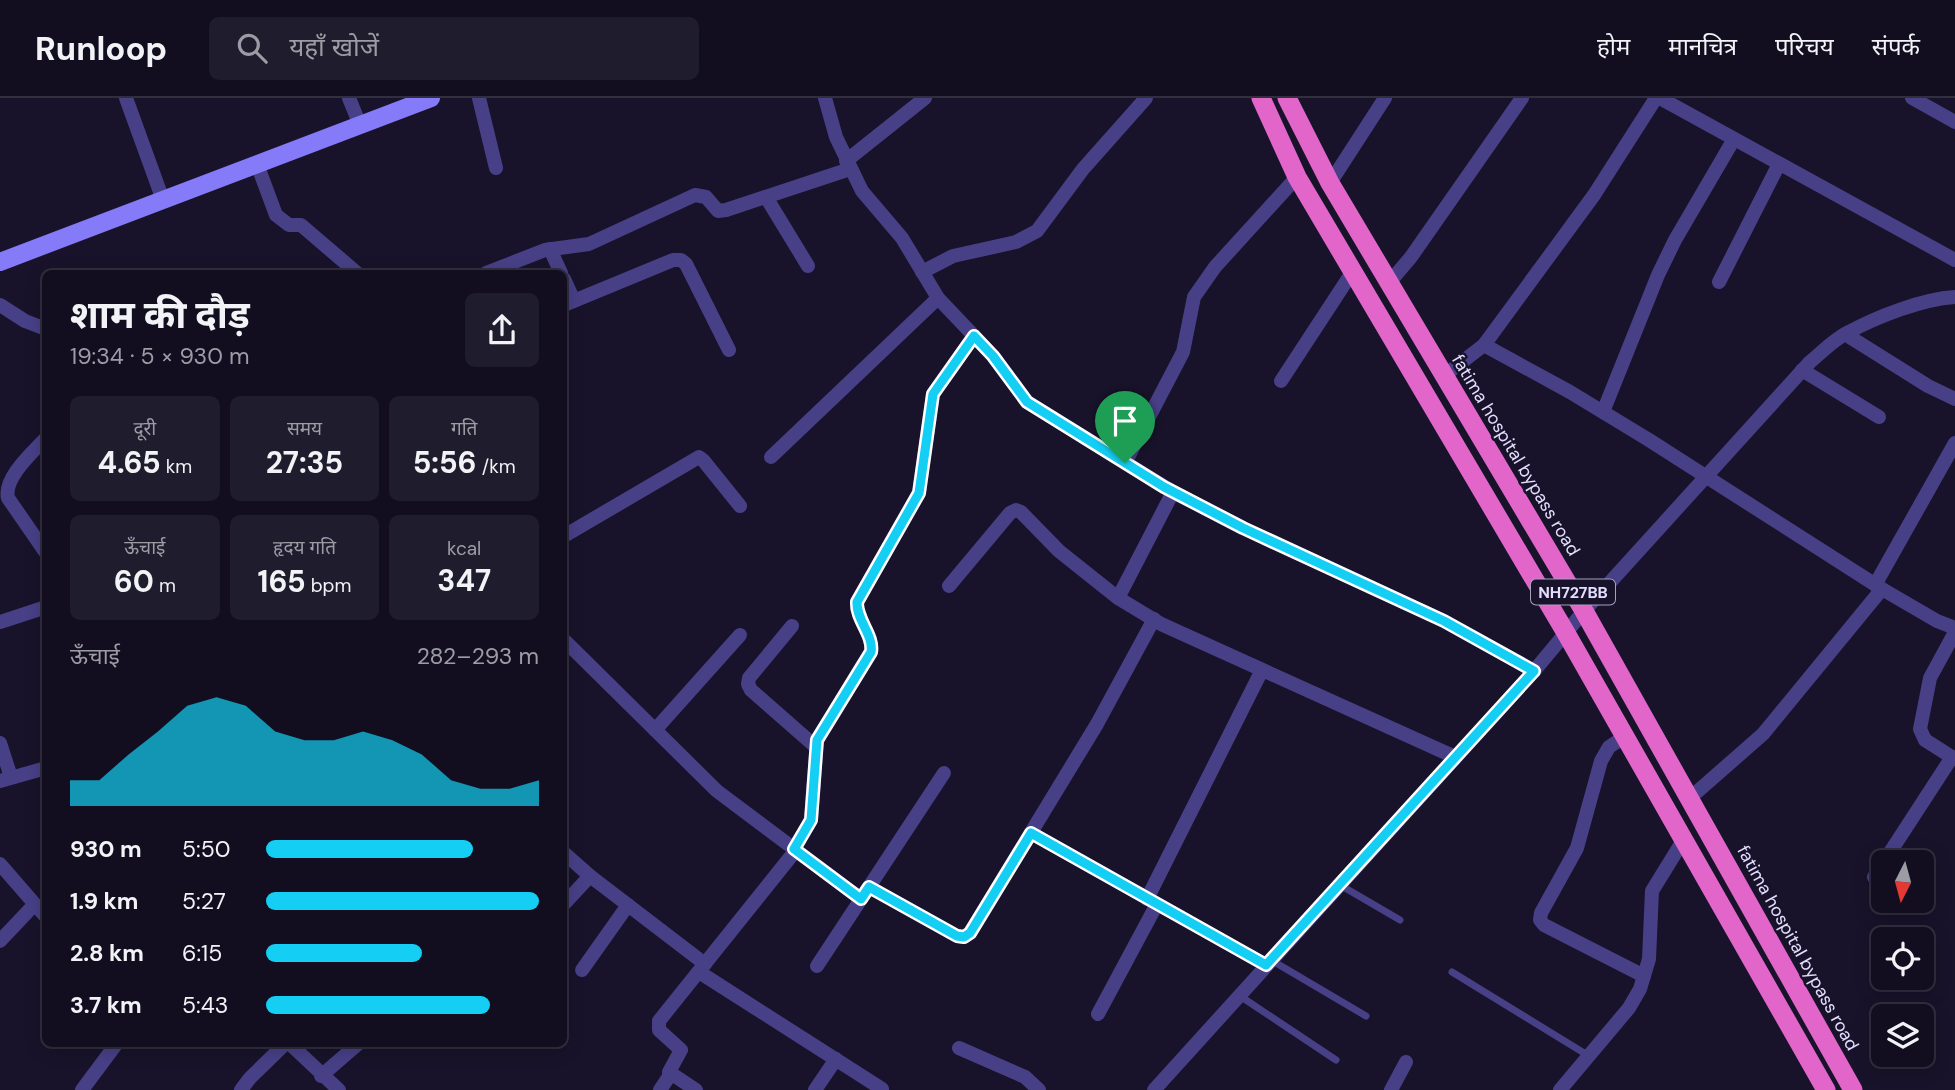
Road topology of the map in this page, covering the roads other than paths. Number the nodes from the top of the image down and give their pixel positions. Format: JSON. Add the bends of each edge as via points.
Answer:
{"nodes":[{"id":1,"x":126,"y":98,"type":"edge"},
{"id":2,"x":349,"y":98,"type":"edge"},
{"id":3,"x":431,"y":98,"type":"edge"},
{"id":4,"x":479,"y":98,"type":"edge"},
{"id":5,"x":825,"y":98,"type":"edge"},
{"id":6,"x":925,"y":98,"type":"edge"},
{"id":7,"x":1146,"y":98,"type":"edge"},
{"id":8,"x":1261,"y":98,"type":"edge"},
{"id":9,"x":1287,"y":98,"type":"edge"},
{"id":10,"x":1385,"y":98,"type":"edge"},
{"id":11,"x":1522,"y":98,"type":"edge"},
{"id":12,"x":1658,"y":98,"type":"edge"},
{"id":13,"x":1912,"y":98,"type":"edge"},
{"id":14,"x":1955,"y":122,"type":"edge"},
{"id":15,"x":360,"y":125,"type":"junction"},
{"id":16,"x":1734,"y":139,"type":"junction"},
{"id":17,"x":257,"y":164,"type":"junction"},
{"id":18,"x":1779,"y":164,"type":"junction"},
{"id":19,"x":848,"y":165,"type":"junction"},
{"id":20,"x":496,"y":168,"type":"dead end"},
{"id":21,"x":1297,"y":177,"type":"junction"},
{"id":22,"x":1330,"y":183,"type":"junction"},
{"id":23,"x":766,"y":197,"type":"junction"},
{"id":24,"x":163,"y":200,"type":"junction"},
{"id":25,"x":550,"y":249,"type":"junction"},
{"id":26,"x":1955,"y":260,"type":"edge"},
{"id":27,"x":0,"y":261,"type":"edge"},
{"id":28,"x":808,"y":266,"type":"dead end"},
{"id":29,"x":354,"y":270,"type":"edge"},
{"id":30,"x":494,"y":270,"type":"edge"},
{"id":31,"x":560,"y":270,"type":"edge"},
{"id":32,"x":1353,"y":271,"type":"junction"},
{"id":33,"x":922,"y":272,"type":"junction"},
{"id":34,"x":1720,"y":282,"type":"dead end"},
{"id":35,"x":1389,"y":283,"type":"junction"},
{"id":36,"x":1955,"y":295,"type":"edge"},
{"id":37,"x":938,"y":298,"type":"junction"},
{"id":38,"x":569,"y":303,"type":"edge"},
{"id":39,"x":0,"y":305,"type":"edge"},
{"id":40,"x":42,"y":327,"type":"edge"},
{"id":41,"x":1845,"y":334,"type":"junction"},
{"id":42,"x":974,"y":336,"type":"junction"},
{"id":43,"x":1484,"y":345,"type":"junction"},
{"id":44,"x":729,"y":350,"type":"dead end"},
{"id":45,"x":1802,"y":370,"type":"junction"},
{"id":46,"x":1446,"y":375,"type":"junction"},
{"id":47,"x":1281,"y":381,"type":"dead end"},
{"id":48,"x":1955,"y":399,"type":"edge"},
{"id":49,"x":1603,"y":412,"type":"junction"},
{"id":50,"x":1879,"y":417,"type":"dead end"},
{"id":51,"x":42,"y":443,"type":"edge"},
{"id":52,"x":1955,"y":443,"type":"edge"},
{"id":53,"x":1487,"y":446,"type":"junction"},
{"id":54,"x":771,"y":457,"type":"dead end"},
{"id":55,"x":1464,"y":459,"type":"junction"},
{"id":56,"x":1125,"y":463,"type":"junction"},
{"id":57,"x":1708,"y":476,"type":"junction"},
{"id":58,"x":1173,"y":492,"type":"junction"},
{"id":59,"x":740,"y":506,"type":"dead end"},
{"id":60,"x":567,"y":534,"type":"edge"},
{"id":61,"x":42,"y":547,"type":"edge"},
{"id":62,"x":949,"y":586,"type":"dead end"},
{"id":63,"x":1879,"y":587,"type":"junction"},
{"id":64,"x":1118,"y":598,"type":"junction"},
{"id":65,"x":42,"y":608,"type":"edge"},
{"id":66,"x":1584,"y":611,"type":"junction"},
{"id":67,"x":1154,"y":619,"type":"junction"},
{"id":68,"x":0,"y":622,"type":"edge"},
{"id":69,"x":792,"y":626,"type":"dead end"},
{"id":70,"x":1955,"y":630,"type":"edge"},
{"id":71,"x":1566,"y":633,"type":"junction"},
{"id":72,"x":740,"y":635,"type":"dead end"},
{"id":73,"x":567,"y":643,"type":"edge"},
{"id":74,"x":1262,"y":670,"type":"junction"},
{"id":75,"x":1534,"y":671,"type":"junction"},
{"id":76,"x":655,"y":730,"type":"junction"},
{"id":77,"x":1624,"y":737,"type":"junction"},
{"id":78,"x":0,"y":743,"type":"edge"},
{"id":79,"x":816,"y":747,"type":"junction"},
{"id":80,"x":1455,"y":757,"type":"junction"},
{"id":81,"x":1953,"y":758,"type":"edge"},
{"id":82,"x":42,"y":769,"type":"edge"},
{"id":83,"x":944,"y":773,"type":"dead end"},
{"id":84,"x":6,"y":779,"type":"edge"},
{"id":85,"x":1690,"y":798,"type":"junction"},
{"id":86,"x":1031,"y":833,"type":"junction"},
{"id":87,"x":1684,"y":839,"type":"junction"},
{"id":88,"x":795,"y":849,"type":"junction"},
{"id":89,"x":1892,"y":850,"type":"edge"},
{"id":90,"x":567,"y":856,"type":"edge"},
{"id":91,"x":0,"y":864,"type":"edge"},
{"id":92,"x":590,"y":876,"type":"junction"},
{"id":93,"x":1340,"y":884,"type":"junction"},
{"id":94,"x":865,"y":893,"type":"junction"},
{"id":95,"x":567,"y":901,"type":"edge"},
{"id":96,"x":1152,"y":902,"type":"junction"},
{"id":97,"x":34,"y":905,"type":"junction"},
{"id":98,"x":628,"y":905,"type":"junction"},
{"id":99,"x":42,"y":913,"type":"edge"},
{"id":100,"x":1400,"y":920,"type":"dead end"},
{"id":101,"x":0,"y":941,"type":"edge"},
{"id":102,"x":1269,"y":962,"type":"junction"},
{"id":103,"x":817,"y":966,"type":"dead end"},
{"id":104,"x":702,"y":968,"type":"junction"},
{"id":105,"x":582,"y":970,"type":"dead end"},
{"id":106,"x":1452,"y":972,"type":"dead end"},
{"id":107,"x":1644,"y":976,"type":"junction"},
{"id":108,"x":1239,"y":995,"type":"junction"},
{"id":109,"x":1098,"y":1014,"type":"dead end"},
{"id":110,"x":1366,"y":1016,"type":"dead end"},
{"id":111,"x":114,"y":1047,"type":"edge"},
{"id":112,"x":283,"y":1047,"type":"edge"},
{"id":113,"x":291,"y":1047,"type":"edge"},
{"id":114,"x":354,"y":1047,"type":"edge"},
{"id":115,"x":959,"y":1048,"type":"dead end"},
{"id":116,"x":1589,"y":1057,"type":"junction"},
{"id":117,"x":836,"y":1059,"type":"junction"},
{"id":118,"x":1336,"y":1060,"type":"dead end"},
{"id":119,"x":1406,"y":1062,"type":"dead end"},
{"id":120,"x":670,"y":1075,"type":"junction"},
{"id":121,"x":321,"y":1076,"type":"junction"},
{"id":122,"x":882,"y":1089,"type":"edge"},
{"id":123,"x":82,"y":1090,"type":"edge"},
{"id":124,"x":241,"y":1090,"type":"edge"},
{"id":125,"x":339,"y":1090,"type":"edge"},
{"id":126,"x":660,"y":1090,"type":"edge"},
{"id":127,"x":696,"y":1090,"type":"edge"},
{"id":128,"x":815,"y":1090,"type":"edge"},
{"id":129,"x":1039,"y":1090,"type":"edge"},
{"id":130,"x":1154,"y":1090,"type":"edge"},
{"id":131,"x":1391,"y":1090,"type":"edge"},
{"id":132,"x":1560,"y":1090,"type":"edge"},
{"id":133,"x":1826,"y":1090,"type":"edge"},
{"id":134,"x":1853,"y":1090,"type":"edge"}],
"edges":[{"from":1,"to":24,"type":"street"},
{"from":2,"to":15,"type":"street"},
{"from":3,"to":15,"type":"main road"},
{"from":4,"to":20,"type":"street"},
{"from":5,"to":19,"type":"street"},
{"from":6,"to":19,"type":"street"},
{"from":7,"to":33,"type":"street","via":[[1083,169],[1037,231],[1016,242],[953,256]]},
{"from":8,"to":21,"type":"highway","number":"NH727BB"},
{"from":9,"to":22,"type":"highway","name":"fatima hospital bypass road","number":"NH727BB"},
{"from":10,"to":22,"type":"street"},
{"from":11,"to":35,"type":"street"},
{"from":12,"to":16,"type":"street"},
{"from":12,"to":43,"type":"street","via":[[1594,195]]},
{"from":13,"to":14,"type":"street"},
{"from":15,"to":17,"type":"main road"},
{"from":16,"to":18,"type":"street"},
{"from":16,"to":49,"type":"street","via":[[1658,275]]},
{"from":17,"to":24,"type":"main road"},
{"from":17,"to":29,"type":"street","via":[[276,215],[289,225],[301,225]]},
{"from":18,"to":26,"type":"street"},
{"from":18,"to":34,"type":"street"},
{"from":19,"to":23,"type":"street"},
{"from":19,"to":33,"type":"street"},
{"from":21,"to":32,"type":"highway","number":"NH727BB"},
{"from":21,"to":56,"type":"street","via":[[1215,267],[1194,297],[1183,352]]},
{"from":22,"to":35,"type":"highway","name":"fatima hospital bypass road","number":"NH727BB"},
{"from":23,"to":25,"type":"street","via":[[718,211],[706,197],[695,195],[589,244]]},
{"from":23,"to":28,"type":"street"},
{"from":24,"to":27,"type":"main road"},
{"from":25,"to":30,"type":"street"},
{"from":25,"to":31,"type":"street"},
{"from":32,"to":47,"type":"street"},
{"from":32,"to":55,"type":"highway","number":"NH727BB"},
{"from":33,"to":37,"type":"street"},
{"from":35,"to":46,"type":"highway","name":"fatima hospital bypass road","number":"NH727BB"},
{"from":36,"to":41,"type":"street","via":[[1893,313]]},
{"from":37,"to":42,"type":"street"},
{"from":37,"to":54,"type":"street"},
{"from":38,"to":44,"type":"street","via":[[681,260]]},
{"from":39,"to":40,"type":"street"},
{"from":41,"to":45,"type":"street"},
{"from":41,"to":48,"type":"street"},
{"from":42,"to":56,"type":"street","via":[[1027,402]]},
{"from":42,"to":79,"type":"street","via":[[933,394],[919,493],[857,602],[871,652]]},
{"from":43,"to":46,"type":"street"},
{"from":43,"to":49,"type":"street"},
{"from":45,"to":50,"type":"street"},
{"from":45,"to":57,"type":"street"},
{"from":46,"to":53,"type":"highway","name":"fatima hospital bypass road","number":"NH727BB"},
{"from":49,"to":57,"type":"street"},
{"from":51,"to":61,"type":"street","via":[[10,480],[6,492]]},
{"from":52,"to":63,"type":"street"},
{"from":53,"to":55,"type":"highway"},
{"from":53,"to":66,"type":"highway","name":"fatima hospital bypass road","number":"NH727BB"},
{"from":55,"to":71,"type":"highway","number":"NH727BB"},
{"from":56,"to":58,"type":"street"},
{"from":57,"to":63,"type":"street"},
{"from":57,"to":66,"type":"street"},
{"from":58,"to":64,"type":"street"},
{"from":58,"to":75,"type":"street","via":[[1444,621]]},
{"from":59,"to":60,"type":"street","via":[[699,457]]},
{"from":62,"to":64,"type":"street","via":[[1016,510]]},
{"from":63,"to":70,"type":"street"},
{"from":63,"to":85,"type":"street","via":[[1763,734]]},
{"from":64,"to":67,"type":"street"},
{"from":65,"to":68,"type":"street"},
{"from":66,"to":71,"type":"street"},
{"from":66,"to":85,"type":"highway","name":"fatima hospital bypass road","number":"NH727BB"},
{"from":67,"to":74,"type":"street"},
{"from":67,"to":86,"type":"street"},
{"from":69,"to":79,"type":"street","via":[[748,684]]},
{"from":70,"to":81,"type":"street","via":[[1930,678],[1920,729],[1925,740]]},
{"from":71,"to":75,"type":"street"},
{"from":71,"to":77,"type":"highway","number":"NH727BB"},
{"from":72,"to":76,"type":"street"},
{"from":73,"to":76,"type":"street"},
{"from":74,"to":80,"type":"street"},
{"from":74,"to":96,"type":"street"},
{"from":75,"to":80,"type":"street"},
{"from":76,"to":88,"type":"street","via":[[717,791]]},
{"from":77,"to":87,"type":"highway","number":"NH727BB"},
{"from":77,"to":107,"type":"street","via":[[1609,747],[1601,761],[1577,848],[1540,920]]},
{"from":78,"to":84,"type":"street"},
{"from":79,"to":88,"type":"street","via":[[811,820]]},
{"from":80,"to":93,"type":"street"},
{"from":81,"to":89,"type":"street"},
{"from":82,"to":84,"type":"street"},
{"from":83,"to":94,"type":"street"},
{"from":85,"to":134,"type":"highway","name":"fatima hospital bypass road","number":"NH727BB"},
{"from":86,"to":94,"type":"street","via":[[964,937]]},
{"from":86,"to":96,"type":"street"},
{"from":87,"to":107,"type":"street","via":[[1652,891]]},
{"from":87,"to":133,"type":"highway","number":"NH727BB"},
{"from":88,"to":94,"type":"street"},
{"from":88,"to":104,"type":"street"},
{"from":90,"to":92,"type":"street"},
{"from":91,"to":97,"type":"street"},
{"from":92,"to":95,"type":"street"},
{"from":92,"to":98,"type":"street"},
{"from":93,"to":100,"type":"lane"},
{"from":93,"to":102,"type":"street"},
{"from":94,"to":103,"type":"street"},
{"from":96,"to":102,"type":"street"},
{"from":96,"to":109,"type":"street"},
{"from":97,"to":99,"type":"street"},
{"from":97,"to":101,"type":"street"},
{"from":98,"to":104,"type":"street"},
{"from":98,"to":105,"type":"street"},
{"from":102,"to":108,"type":"street"},
{"from":102,"to":110,"type":"lane"},
{"from":104,"to":117,"type":"street"},
{"from":104,"to":120,"type":"street","via":[[658,1026],[681,1050]]},
{"from":106,"to":116,"type":"lane"},
{"from":107,"to":116,"type":"street","via":[[1629,1008]]},
{"from":108,"to":118,"type":"lane"},
{"from":108,"to":130,"type":"street"},
{"from":111,"to":123,"type":"street"},
{"from":112,"to":124,"type":"street"},
{"from":113,"to":121,"type":"street"},
{"from":114,"to":121,"type":"street"},
{"from":115,"to":129,"type":"street","via":[[1026,1077]]},
{"from":116,"to":132,"type":"street"},
{"from":117,"to":122,"type":"street"},
{"from":117,"to":128,"type":"street"},
{"from":119,"to":131,"type":"street"},
{"from":120,"to":126,"type":"street"},
{"from":120,"to":127,"type":"street"},
{"from":121,"to":125,"type":"street"}]}
